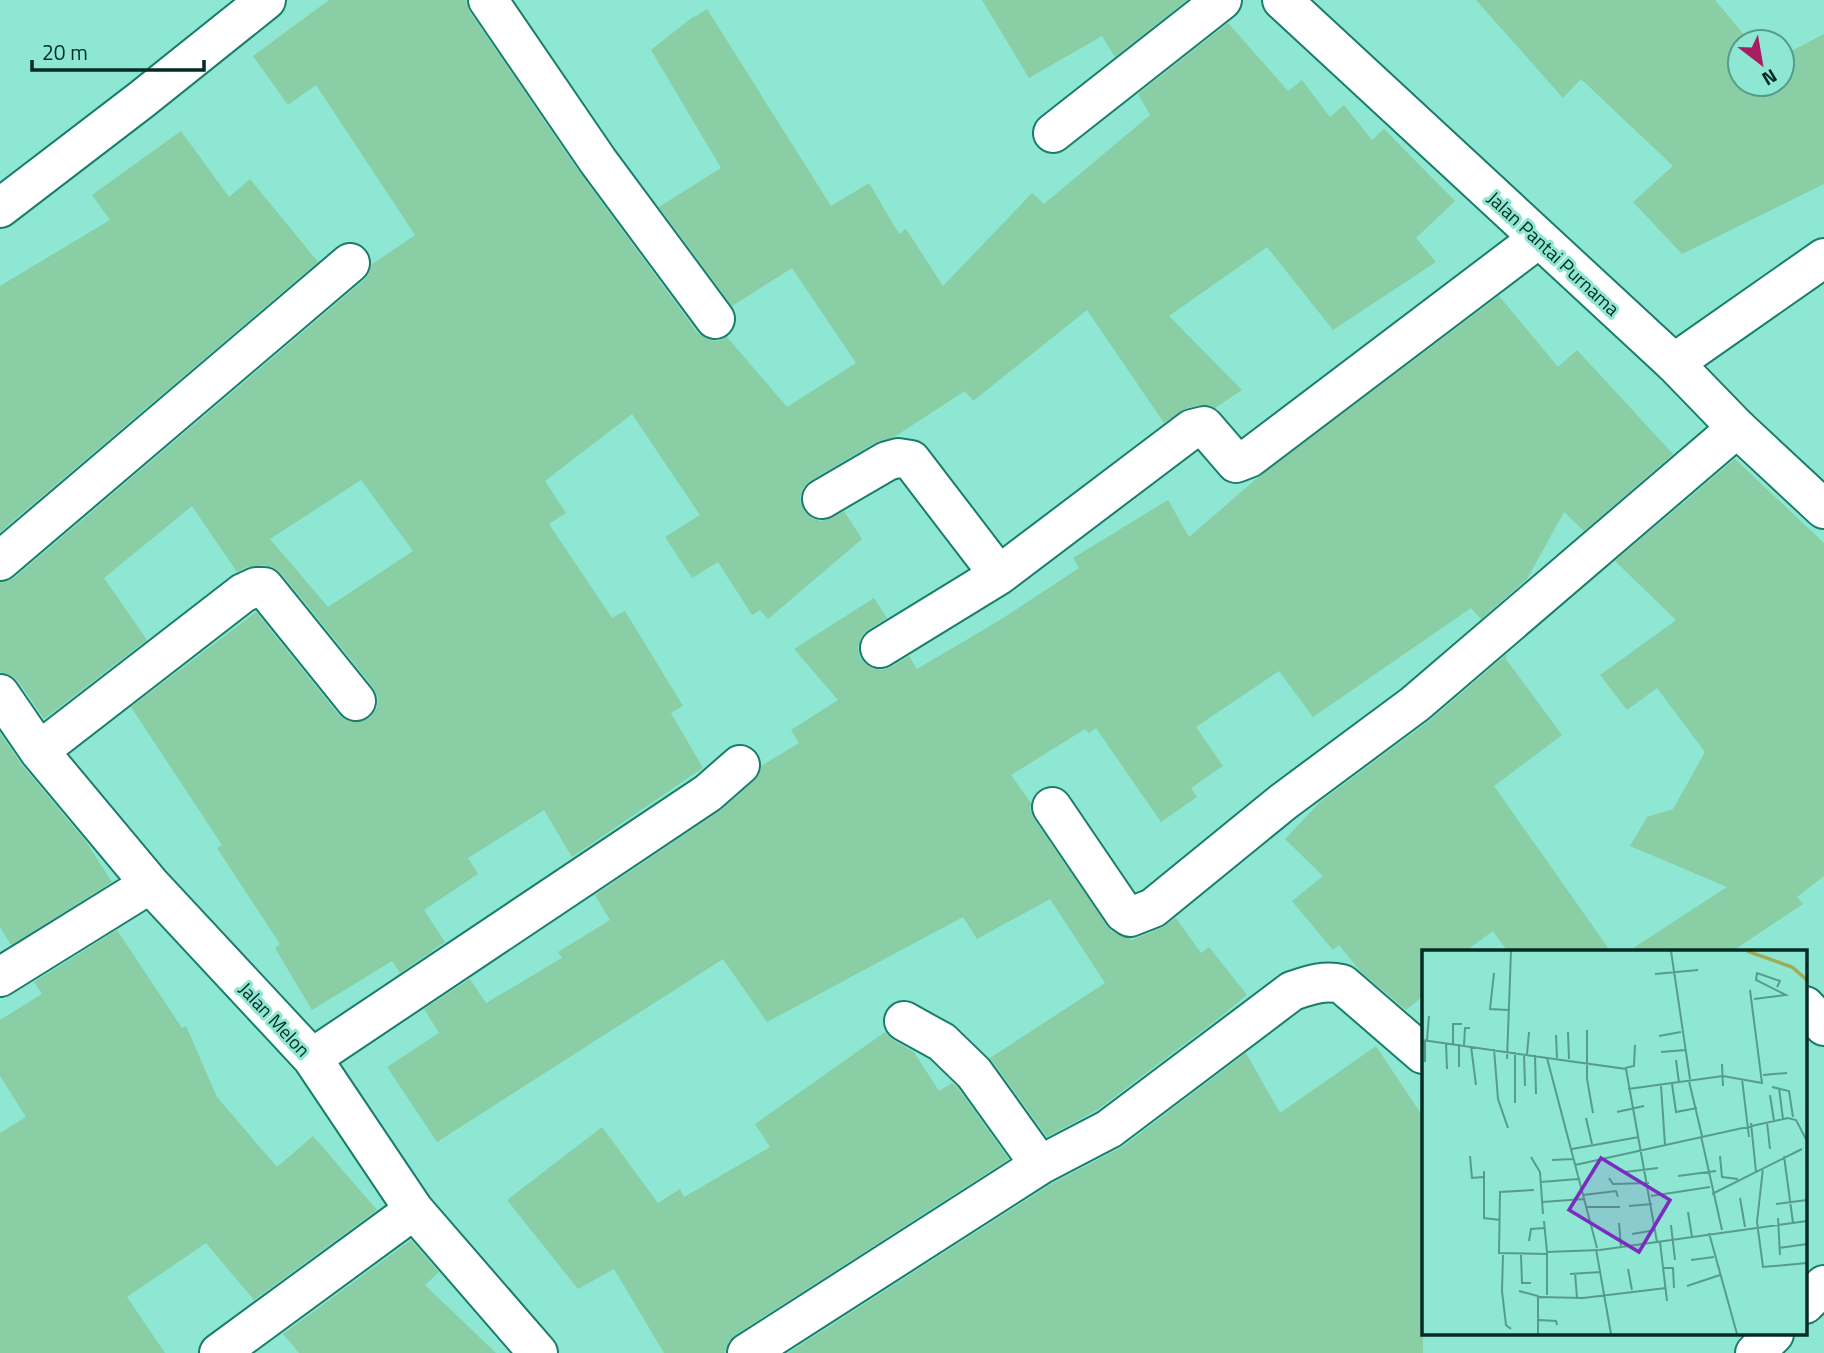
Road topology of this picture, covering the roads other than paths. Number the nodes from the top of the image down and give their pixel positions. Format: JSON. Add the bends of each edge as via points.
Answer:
{"nodes":[{"id":1,"x":266,"y":0,"type":"edge"},
{"id":2,"x":488,"y":0,"type":"edge"},
{"id":3,"x":1222,"y":0,"type":"edge"},
{"id":4,"x":1282,"y":0,"type":"edge"},
{"id":5,"x":1053,"y":133,"type":"dead end"},
{"id":6,"x":0,"y":208,"type":"edge"},
{"id":7,"x":1538,"y":239,"type":"junction"},
{"id":8,"x":1824,"y":258,"type":"edge"},
{"id":9,"x":350,"y":262,"type":"dead end"},
{"id":10,"x":715,"y":319,"type":"dead end"},
{"id":11,"x":1674,"y":363,"type":"junction"},
{"id":12,"x":1737,"y":428,"type":"junction"},
{"id":13,"x":822,"y":499,"type":"dead end"},
{"id":14,"x":1824,"y":509,"type":"edge"},
{"id":15,"x":0,"y":561,"type":"edge"},
{"id":16,"x":999,"y":575,"type":"junction"},
{"id":17,"x":880,"y":648,"type":"dead end"},
{"id":18,"x":0,"y":694,"type":"edge"},
{"id":19,"x":356,"y":701,"type":"dead end"},
{"id":20,"x":39,"y":751,"type":"junction"},
{"id":21,"x":740,"y":765,"type":"dead end"},
{"id":22,"x":1052,"y":807,"type":"dead end"},
{"id":23,"x":150,"y":884,"type":"junction"},
{"id":24,"x":0,"y":977,"type":"edge"},
{"id":25,"x":1806,"y":1007,"type":"edge"},
{"id":26,"x":904,"y":1021,"type":"dead end"},
{"id":27,"x":1824,"y":1026,"type":"edge"},
{"id":28,"x":1422,"y":1053,"type":"edge"},
{"id":29,"x":312,"y":1058,"type":"junction"},
{"id":30,"x":1040,"y":1165,"type":"junction"},
{"id":31,"x":414,"y":1210,"type":"junction"},
{"id":32,"x":1824,"y":1285,"type":"edge"},
{"id":33,"x":1806,"y":1303,"type":"edge"},
{"id":34,"x":1772,"y":1336,"type":"edge"},
{"id":35,"x":219,"y":1353,"type":"edge"},
{"id":36,"x":538,"y":1353,"type":"edge"},
{"id":37,"x":747,"y":1353,"type":"edge"},
{"id":38,"x":1755,"y":1353,"type":"edge"}],
"edges":[{"from":1,"to":6,"type":"street"},
{"from":2,"to":10,"type":"street","via":[[598,161]]},
{"from":3,"to":5,"type":"street"},
{"from":4,"to":7,"type":"street","name":"Jalan Pantai Purnama"},
{"from":7,"to":11,"type":"street","name":"Jalan Pantai Purnama"},
{"from":7,"to":16,"type":"street","via":[[1249,458],[1236,463],[1204,426],[1192,429]]},
{"from":8,"to":11,"type":"street"},
{"from":9,"to":15,"type":"street"},
{"from":11,"to":12,"type":"street","name":"Jalan Pantai Purnama"},
{"from":12,"to":14,"type":"street","name":"Jalan Pantai Purnama"},
{"from":12,"to":22,"type":"street","via":[[1415,704],[1283,802],[1153,908],[1130,917],[1124,914]]},
{"from":13,"to":16,"type":"street","via":[[887,461],[911,460]]},
{"from":16,"to":17,"type":"street"},
{"from":18,"to":20,"type":"street","name":"Jalan Melon"},
{"from":19,"to":20,"type":"street","via":[[264,587],[256,587]]},
{"from":20,"to":23,"type":"street","name":"Jalan Melon"},
{"from":21,"to":29,"type":"street","via":[[708,793]]},
{"from":23,"to":24,"type":"street"},
{"from":23,"to":29,"type":"street","name":"Jalan Melon"},
{"from":25,"to":27,"type":"street"},
{"from":26,"to":30,"type":"street","via":[[942,1042],[974,1073]]},
{"from":28,"to":30,"type":"street","via":[[1342,984],[1317,982],[1292,991],[1109,1129]]},
{"from":29,"to":31,"type":"street","name":"Jalan Melon"},
{"from":30,"to":37,"type":"street"},
{"from":31,"to":35,"type":"street"},
{"from":31,"to":36,"type":"street","name":"Jalan Melon"},
{"from":32,"to":33,"type":"street"},
{"from":34,"to":38,"type":"street"}]}
